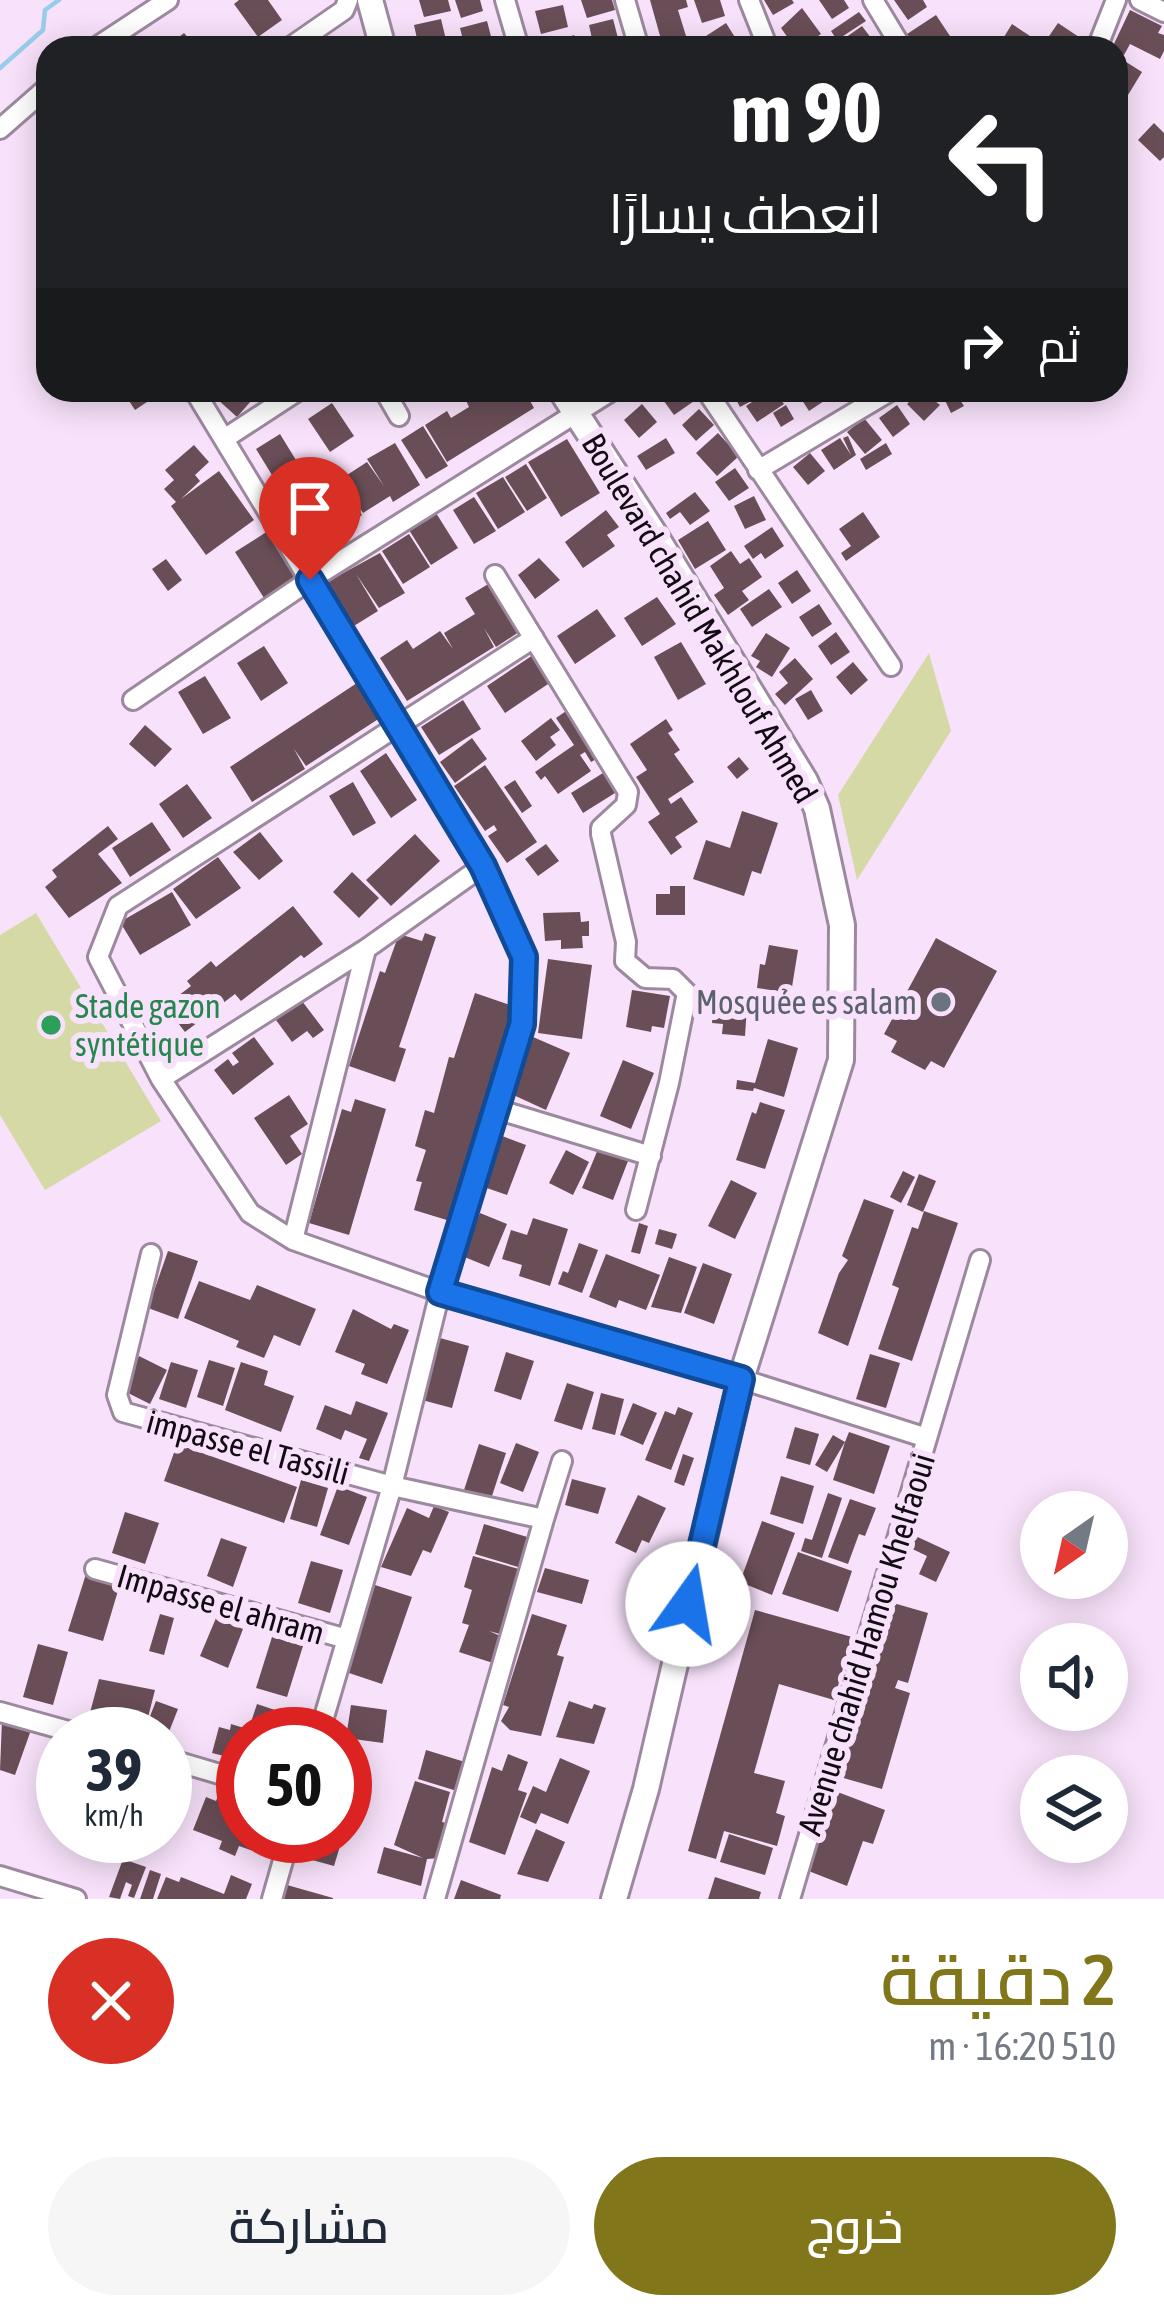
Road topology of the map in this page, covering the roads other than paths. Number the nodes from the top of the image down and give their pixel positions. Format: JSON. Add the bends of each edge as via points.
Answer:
{"nodes":[{"id":1,"x":168,"y":0,"type":"edge"},
{"id":2,"x":349,"y":0,"type":"edge"},
{"id":3,"x":370,"y":0,"type":"edge"},
{"id":4,"x":506,"y":0,"type":"edge"},
{"id":5,"x":626,"y":0,"type":"edge"},
{"id":6,"x":749,"y":0,"type":"edge"},
{"id":7,"x":874,"y":0,"type":"edge"},
{"id":8,"x":1116,"y":0,"type":"edge"},
{"id":9,"x":1140,"y":0,"type":"edge"},
{"id":10,"x":1164,"y":12,"type":"edge"},
{"id":11,"x":112,"y":36,"type":"edge"},
{"id":12,"x":306,"y":36,"type":"edge"},
{"id":13,"x":380,"y":36,"type":"edge"},
{"id":14,"x":515,"y":36,"type":"edge"},
{"id":15,"x":636,"y":36,"type":"edge"},
{"id":16,"x":763,"y":36,"type":"edge"},
{"id":17,"x":895,"y":36,"type":"edge"},
{"id":18,"x":1101,"y":36,"type":"edge"},
{"id":19,"x":36,"y":98,"type":"edge"},
{"id":20,"x":0,"y":129,"type":"edge"},
{"id":21,"x":201,"y":402,"type":"edge"},
{"id":22,"x":281,"y":402,"type":"edge"},
{"id":23,"x":391,"y":402,"type":"edge"},
{"id":24,"x":567,"y":402,"type":"edge"},
{"id":25,"x":569,"y":402,"type":"edge"},
{"id":26,"x":714,"y":402,"type":"edge"},
{"id":27,"x":872,"y":402,"type":"edge"},
{"id":28,"x":399,"y":416,"type":"dead end"},
{"id":29,"x":224,"y":440,"type":"junction"},
{"id":30,"x":758,"y":470,"type":"junction"},
{"id":31,"x":495,"y":575,"type":"dead end"},
{"id":32,"x":310,"y":580,"type":"junction"},
{"id":33,"x":534,"y":638,"type":"junction"},
{"id":34,"x":891,"y":666,"type":"dead end"},
{"id":35,"x":134,"y":700,"type":"dead end"},
{"id":36,"x":398,"y":725,"type":"junction"},
{"id":37,"x":483,"y":866,"type":"junction"},
{"id":38,"x":366,"y":949,"type":"junction"},
{"id":39,"x":161,"y":1079,"type":"junction"},
{"id":40,"x":496,"y":1109,"type":"junction"},
{"id":41,"x":651,"y":1156,"type":"junction"},
{"id":42,"x":636,"y":1210,"type":"dead end"},
{"id":43,"x":293,"y":1240,"type":"junction"},
{"id":44,"x":152,"y":1254,"type":"dead end"},
{"id":45,"x":980,"y":1260,"type":"dead end"},
{"id":46,"x":440,"y":1292,"type":"junction"},
{"id":47,"x":741,"y":1379,"type":"junction"},
{"id":48,"x":927,"y":1438,"type":"junction"},
{"id":49,"x":562,"y":1461,"type":"dead end"},
{"id":50,"x":392,"y":1486,"type":"junction"},
{"id":51,"x":544,"y":1520,"type":"junction"},
{"id":52,"x":95,"y":1569,"type":"dead end"},
{"id":53,"x":347,"y":1639,"type":"junction"},
{"id":54,"x":328,"y":1707,"type":"edge"},
{"id":55,"x":0,"y":1712,"type":"edge"},
{"id":56,"x":36,"y":1722,"type":"edge"},
{"id":57,"x":282,"y":1863,"type":"edge"},
{"id":58,"x":0,"y":1876,"type":"edge"},
{"id":59,"x":76,"y":1899,"type":"edge"},
{"id":60,"x":272,"y":1899,"type":"edge"},
{"id":61,"x":435,"y":1899,"type":"edge"},
{"id":62,"x":614,"y":1899,"type":"edge"},
{"id":63,"x":790,"y":1899,"type":"edge"}],
"edges":[{"from":1,"to":11,"type":"street"},
{"from":2,"to":12,"type":"street"},
{"from":3,"to":13,"type":"main road"},
{"from":4,"to":14,"type":"street"},
{"from":5,"to":15,"type":"street"},
{"from":6,"to":16,"type":"street"},
{"from":7,"to":17,"type":"street"},
{"from":8,"to":18,"type":"street"},
{"from":9,"to":10,"type":"street"},
{"from":19,"to":20,"type":"street"},
{"from":21,"to":29,"type":"street"},
{"from":22,"to":29,"type":"street"},
{"from":23,"to":28,"type":"street"},
{"from":24,"to":32,"type":"street"},
{"from":25,"to":47,"type":"main road","name":"Boulevard chahid Makhlouf Ahmed","via":[[805,781],[842,925],[841,1060]]},
{"from":26,"to":30,"type":"street"},
{"from":27,"to":30,"type":"street"},
{"from":29,"to":32,"type":"street"},
{"from":30,"to":34,"type":"street"},
{"from":31,"to":33,"type":"street"},
{"from":32,"to":35,"type":"street"},
{"from":32,"to":36,"type":"street"},
{"from":33,"to":36,"type":"street","name":"Avenue chahid Hamou Khelfaoui"},
{"from":33,"to":41,"type":"street","via":[[628,792],[626,805],[601,828],[626,961],[687,993]]},
{"from":36,"to":37,"type":"street"},
{"from":36,"to":39,"type":"street","name":"Avenue chahid Hamou Khelfaoui","via":[[118,906],[98,957]]},
{"from":37,"to":38,"type":"street"},
{"from":37,"to":40,"type":"street","via":[[524,957],[522,1024]]},
{"from":38,"to":39,"type":"street"},
{"from":38,"to":43,"type":"street"},
{"from":39,"to":43,"type":"street","name":"Avenue chahid Hamou Khelfaoui","via":[[250,1214]]},
{"from":40,"to":41,"type":"street"},
{"from":40,"to":46,"type":"street"},
{"from":41,"to":42,"type":"street"},
{"from":43,"to":46,"type":"street","name":"Avenue chahid Hamou Khelfaoui"},
{"from":44,"to":50,"type":"street","name":"impasse el Tassili","via":[[117,1395],[123,1412]]},
{"from":45,"to":48,"type":"street"},
{"from":46,"to":47,"type":"street","name":"Avenue chahid Hamou Khelfaoui"},
{"from":46,"to":50,"type":"street"},
{"from":47,"to":48,"type":"street","name":"Avenue chahid Hamou Khelfaoui"},
{"from":47,"to":62,"type":"main road","name":"Boulevard chahid Makhlouf Ahmed"},
{"from":48,"to":63,"type":"street","name":"Avenue chahid Hamou Khelfaoui"},
{"from":49,"to":51,"type":"street"},
{"from":50,"to":51,"type":"street"},
{"from":50,"to":53,"type":"street"},
{"from":51,"to":61,"type":"street"},
{"from":52,"to":53,"type":"street","name":"Impasse el ahram"},
{"from":53,"to":54,"type":"street"},
{"from":55,"to":56,"type":"street"},
{"from":57,"to":60,"type":"street"},
{"from":58,"to":59,"type":"street"}]}
